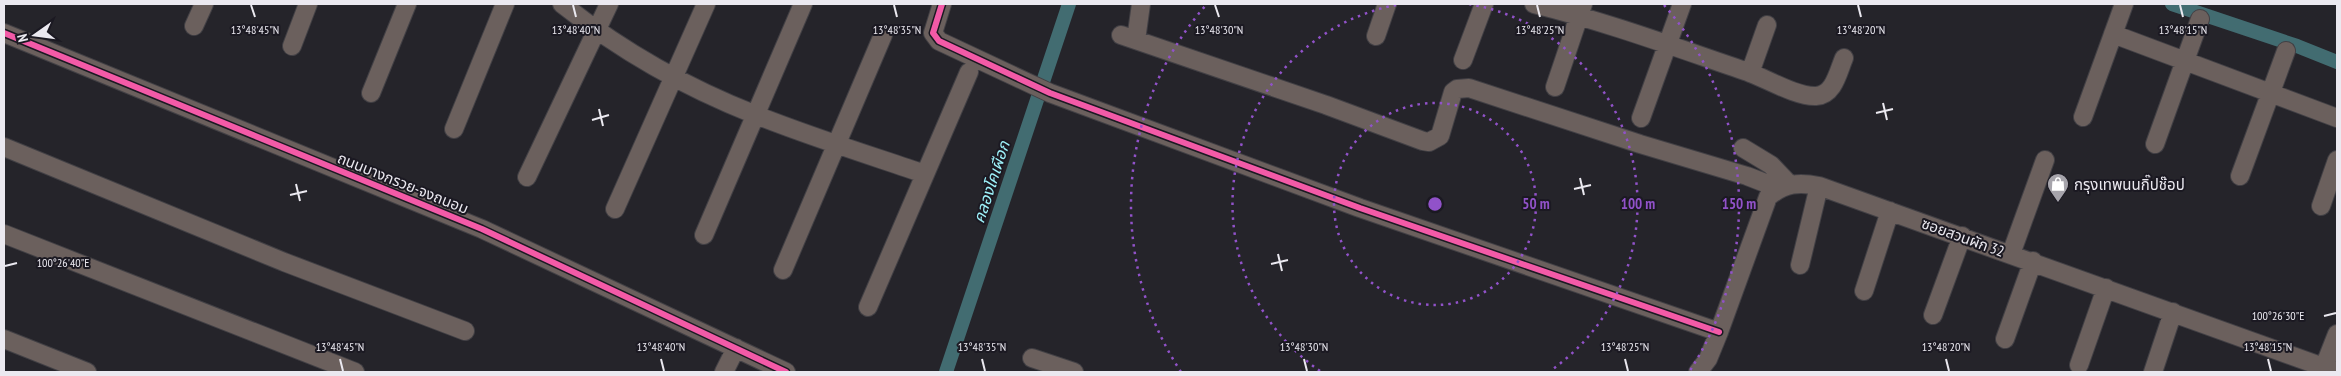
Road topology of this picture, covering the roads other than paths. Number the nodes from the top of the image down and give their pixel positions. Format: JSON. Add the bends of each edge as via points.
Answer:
{"nodes":[{"id":1,"x":204,"y":4,"type":"edge"},
{"id":2,"x":308,"y":4,"type":"edge"},
{"id":3,"x":407,"y":4,"type":"edge"},
{"id":4,"x":505,"y":4,"type":"edge"},
{"id":5,"x":562,"y":4,"type":"edge"},
{"id":6,"x":609,"y":4,"type":"edge"},
{"id":7,"x":706,"y":4,"type":"edge"},
{"id":8,"x":803,"y":4,"type":"edge"},
{"id":9,"x":942,"y":4,"type":"edge"},
{"id":10,"x":1141,"y":4,"type":"edge"},
{"id":11,"x":1387,"y":4,"type":"edge"},
{"id":12,"x":1484,"y":4,"type":"edge"},
{"id":13,"x":1534,"y":4,"type":"edge"},
{"id":14,"x":1682,"y":4,"type":"edge"},
{"id":15,"x":2124,"y":4,"type":"edge"},
{"id":16,"x":1582,"y":9,"type":"edge"},
{"id":17,"x":2200,"y":19,"type":"dead end"},
{"id":18,"x":1767,"y":25,"type":"dead end"},
{"id":19,"x":194,"y":26,"type":"dead end"},
{"id":20,"x":597,"y":32,"type":"junction"},
{"id":21,"x":4,"y":34,"type":"edge"},
{"id":22,"x":2113,"y":34,"type":"junction"},
{"id":23,"x":883,"y":35,"type":"dead end"},
{"id":24,"x":1376,"y":36,"type":"dead end"},
{"id":25,"x":1667,"y":45,"type":"junction"},
{"id":26,"x":292,"y":46,"type":"dead end"},
{"id":27,"x":2286,"y":51,"type":"dead end"},
{"id":28,"x":1844,"y":58,"type":"dead end"},
{"id":29,"x":1464,"y":60,"type":"dead end"},
{"id":30,"x":2185,"y":61,"type":"junction"},
{"id":31,"x":969,"y":72,"type":"dead end"},
{"id":32,"x":1750,"y":73,"type":"junction"},
{"id":33,"x":674,"y":77,"type":"junction"},
{"id":34,"x":1555,"y":87,"type":"dead end"},
{"id":35,"x":372,"y":93,"type":"dead end"},
{"id":36,"x":2270,"y":93,"type":"junction"},
{"id":37,"x":756,"y":115,"type":"junction"},
{"id":38,"x":2083,"y":117,"type":"dead end"},
{"id":39,"x":1641,"y":118,"type":"dead end"},
{"id":40,"x":2337,"y":118,"type":"edge"},
{"id":41,"x":454,"y":129,"type":"dead end"},
{"id":42,"x":837,"y":143,"type":"junction"},
{"id":43,"x":2155,"y":144,"type":"dead end"},
{"id":44,"x":4,"y":147,"type":"edge"},
{"id":45,"x":1743,"y":148,"type":"dead end"},
{"id":46,"x":2045,"y":160,"type":"dead end"},
{"id":47,"x":2337,"y":160,"type":"edge"},
{"id":48,"x":925,"y":174,"type":"junction"},
{"id":49,"x":2240,"y":176,"type":"dead end"},
{"id":50,"x":527,"y":177,"type":"dead end"},
{"id":51,"x":1783,"y":186,"type":"junction"},
{"id":52,"x":1819,"y":186,"type":"junction"},
{"id":53,"x":2321,"y":206,"type":"dead end"},
{"id":54,"x":615,"y":208,"type":"dead end"},
{"id":55,"x":1890,"y":211,"type":"junction"},
{"id":56,"x":4,"y":234,"type":"edge"},
{"id":57,"x":704,"y":235,"type":"dead end"},
{"id":58,"x":1962,"y":236,"type":"junction"},
{"id":59,"x":2011,"y":254,"type":"junction"},
{"id":60,"x":2033,"y":262,"type":"junction"},
{"id":61,"x":1800,"y":265,"type":"dead end"},
{"id":62,"x":782,"y":270,"type":"dead end"},
{"id":63,"x":2106,"y":288,"type":"junction"},
{"id":64,"x":1864,"y":291,"type":"dead end"},
{"id":65,"x":868,"y":307,"type":"dead end"},
{"id":66,"x":2172,"y":312,"type":"junction"},
{"id":67,"x":1933,"y":315,"type":"dead end"},
{"id":68,"x":465,"y":331,"type":"dead end"},
{"id":69,"x":1719,"y":332,"type":"junction"},
{"id":70,"x":2337,"y":334,"type":"edge"},
{"id":71,"x":4,"y":338,"type":"edge"},
{"id":72,"x":2005,"y":339,"type":"dead end"},
{"id":73,"x":736,"y":348,"type":"junction"},
{"id":74,"x":1032,"y":358,"type":"dead end"},
{"id":75,"x":2079,"y":365,"type":"dead end"},
{"id":76,"x":2298,"y":365,"type":"edge"},
{"id":77,"x":2331,"y":370,"type":"edge"},
{"id":78,"x":87,"y":372,"type":"edge"},
{"id":79,"x":355,"y":372,"type":"edge"},
{"id":80,"x":724,"y":372,"type":"edge"},
{"id":81,"x":786,"y":372,"type":"edge"},
{"id":82,"x":1074,"y":372,"type":"edge"},
{"id":83,"x":1698,"y":372,"type":"edge"},
{"id":84,"x":2153,"y":372,"type":"edge"}],
"edges":[{"from":1,"to":19,"type":"street"},
{"from":2,"to":26,"type":"street"},
{"from":3,"to":35,"type":"street"},
{"from":4,"to":41,"type":"street"},
{"from":5,"to":20,"type":"street"},
{"from":6,"to":20,"type":"street"},
{"from":7,"to":33,"type":"street"},
{"from":8,"to":37,"type":"street"},
{"from":9,"to":69,"type":"street","via":[[933,33],[939,41],[1050,93],[1360,208]]},
{"from":10,"to":51,"type":"street","name":"ซอยสวนผัก 32","via":[[1128,38],[1422,141],[1429,142],[1440,136],[1453,92],[1469,88],[1640,144]]},
{"from":11,"to":24,"type":"street"},
{"from":12,"to":29,"type":"street"},
{"from":13,"to":16,"type":"street"},
{"from":14,"to":25,"type":"street"},
{"from":15,"to":22,"type":"street"},
{"from":16,"to":25,"type":"street"},
{"from":16,"to":34,"type":"street"},
{"from":17,"to":30,"type":"street"},
{"from":18,"to":32,"type":"street"},
{"from":20,"to":33,"type":"street"},
{"from":20,"to":50,"type":"street"},
{"from":21,"to":73,"type":"street","name":"ถนนบางกรวย-จงถนอม","via":[[482,229]]},
{"from":22,"to":30,"type":"street"},
{"from":22,"to":38,"type":"street"},
{"from":23,"to":42,"type":"street"},
{"from":25,"to":32,"type":"street"},
{"from":25,"to":39,"type":"street"},
{"from":27,"to":36,"type":"street"},
{"from":28,"to":32,"type":"street","via":[[1833,85],[1817,96]]},
{"from":30,"to":36,"type":"street"},
{"from":30,"to":43,"type":"street"},
{"from":31,"to":48,"type":"street"},
{"from":33,"to":37,"type":"street"},
{"from":33,"to":54,"type":"street"},
{"from":36,"to":40,"type":"street"},
{"from":36,"to":49,"type":"street"},
{"from":37,"to":42,"type":"street"},
{"from":37,"to":57,"type":"street"},
{"from":42,"to":48,"type":"street"},
{"from":42,"to":62,"type":"street"},
{"from":44,"to":68,"type":"street","via":[[284,262]]},
{"from":45,"to":51,"type":"street","via":[[1771,166]]},
{"from":46,"to":59,"type":"street"},
{"from":47,"to":53,"type":"street"},
{"from":48,"to":65,"type":"street"},
{"from":51,"to":52,"type":"street","name":"ซอยสวนผัก 32","via":[[1800,182]]},
{"from":51,"to":69,"type":"street","via":[[1768,197],[1763,208]]},
{"from":52,"to":55,"type":"street","name":"ซอยสวนผัก 32"},
{"from":52,"to":61,"type":"street"},
{"from":55,"to":58,"type":"street","name":"ซอยสวนผัก 32"},
{"from":55,"to":64,"type":"street"},
{"from":56,"to":79,"type":"street"},
{"from":58,"to":59,"type":"street","name":"ซอยสวนผัก 32"},
{"from":58,"to":67,"type":"street"},
{"from":59,"to":60,"type":"street","name":"ซอยสวนผัก 32"},
{"from":60,"to":63,"type":"street","name":"ซอยสวนผัก 32"},
{"from":60,"to":72,"type":"street"},
{"from":63,"to":66,"type":"street","name":"ซอยสวนผัก 32"},
{"from":63,"to":75,"type":"street"},
{"from":66,"to":76,"type":"street","name":"ซอยสวนผัก 32"},
{"from":66,"to":84,"type":"street"},
{"from":69,"to":83,"type":"street","via":[[1708,359]]},
{"from":70,"to":77,"type":"street"},
{"from":71,"to":78,"type":"street"},
{"from":73,"to":80,"type":"street"},
{"from":73,"to":81,"type":"street","name":"ถนนบางกรวย-จงถนอม"},
{"from":74,"to":82,"type":"street"},
{"from":76,"to":77,"type":"street","name":"ซอยสวนผัก 32"}]}
